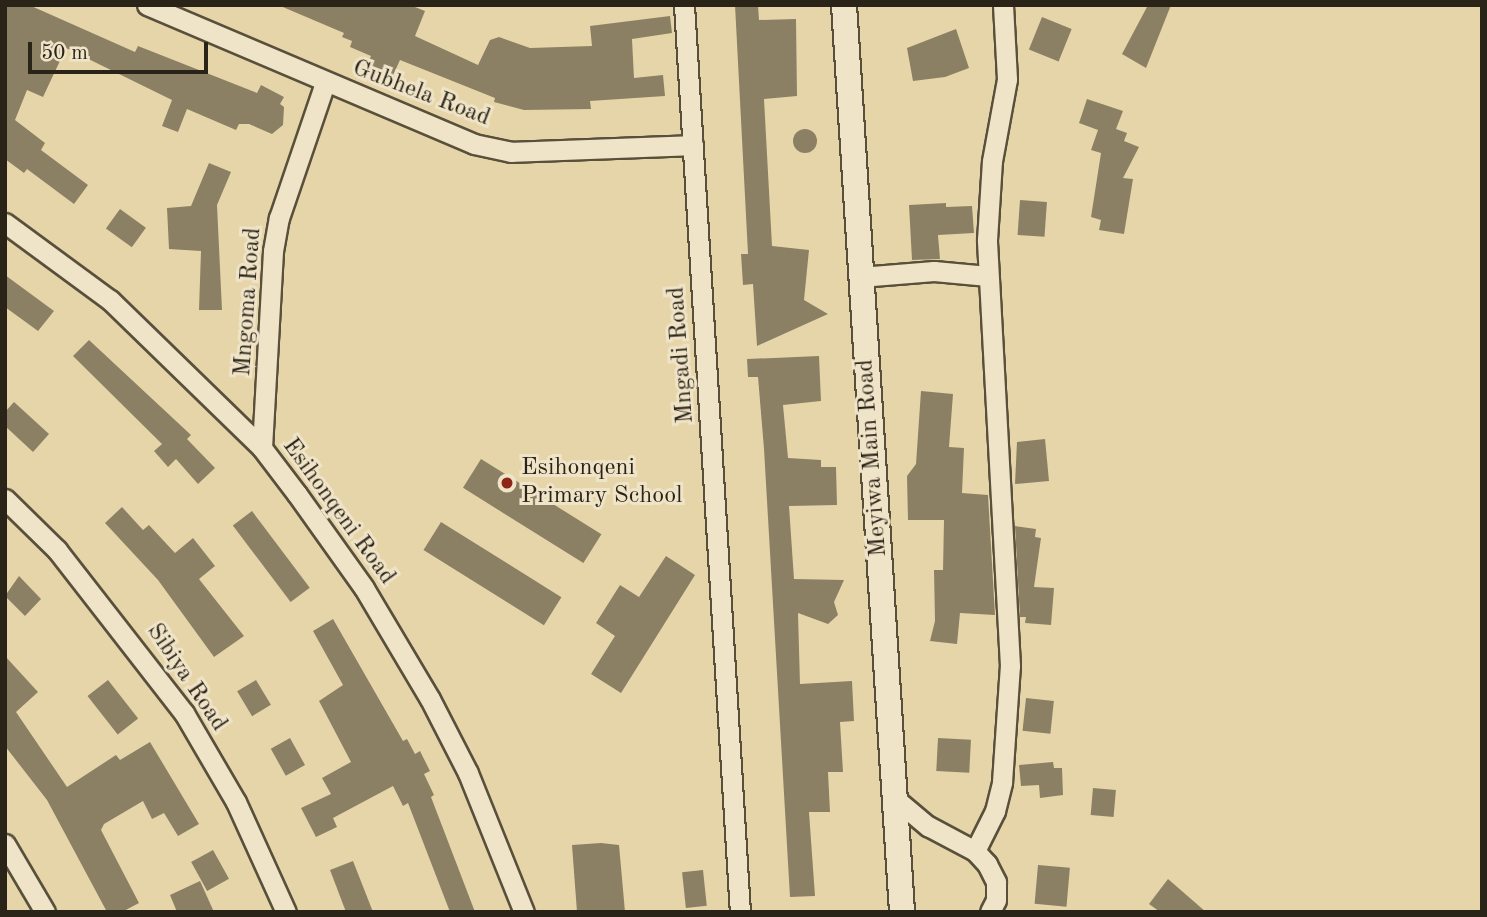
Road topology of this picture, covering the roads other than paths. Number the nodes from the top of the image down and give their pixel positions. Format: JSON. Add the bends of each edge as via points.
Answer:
{"nodes":[{"id":1,"x":147,"y":5,"type":"edge"},
{"id":2,"x":684,"y":5,"type":"edge"},
{"id":3,"x":844,"y":5,"type":"edge"},
{"id":4,"x":1003,"y":5,"type":"edge"},
{"id":5,"x":325,"y":83,"type":"junction"},
{"id":6,"x":693,"y":145,"type":"junction"},
{"id":7,"x":5,"y":223,"type":"edge"},
{"id":8,"x":988,"y":276,"type":"junction"},
{"id":9,"x":860,"y":277,"type":"junction"},
{"id":10,"x":262,"y":448,"type":"junction"},
{"id":11,"x":5,"y":499,"type":"edge"},
{"id":12,"x":899,"y":802,"type":"junction"},
{"id":13,"x":5,"y":844,"type":"edge"},
{"id":14,"x":975,"y":851,"type":"junction"},
{"id":15,"x":45,"y":912,"type":"edge"},
{"id":16,"x":286,"y":912,"type":"edge"},
{"id":17,"x":524,"y":912,"type":"edge"},
{"id":18,"x":740,"y":912,"type":"edge"},
{"id":19,"x":902,"y":912,"type":"edge"},
{"id":20,"x":990,"y":912,"type":"edge"}],
"edges":[{"from":1,"to":5,"type":"street","name":"Gubhela Road"},
{"from":2,"to":6,"type":"street","name":"Mngadi Road"},
{"from":3,"to":9,"type":"street","name":"Meyiwa Main Road"},
{"from":4,"to":8,"type":"street","via":[[1007,79],[988,199]]},
{"from":5,"to":6,"type":"street","name":"Gubhela Road","via":[[438,132],[511,152]]},
{"from":5,"to":10,"type":"street","name":"Mngoma Road","via":[[279,218],[273,251]]},
{"from":6,"to":18,"type":"street","name":"Mngadi Road"},
{"from":7,"to":10,"type":"street","name":"Esihonqeni Road","via":[[110,300]]},
{"from":8,"to":9,"type":"street","via":[[934,271]]},
{"from":8,"to":14,"type":"street","via":[[1000,425],[1010,666],[1002,782],[995,811]]},
{"from":9,"to":12,"type":"street","name":"Meyiwa Main Road"},
{"from":10,"to":17,"type":"street","name":"Esihonqeni Road","via":[[364,588],[430,699],[473,785]]},
{"from":11,"to":16,"type":"street","name":"Sibiya Road","via":[[57,550],[184,713],[236,802]]},
{"from":12,"to":14,"type":"street","via":[[928,826]]},
{"from":12,"to":19,"type":"street","name":"Meyiwa Main Road"},
{"from":13,"to":15,"type":"street"},
{"from":14,"to":20,"type":"street","via":[[996,882],[996,900]]}]}
